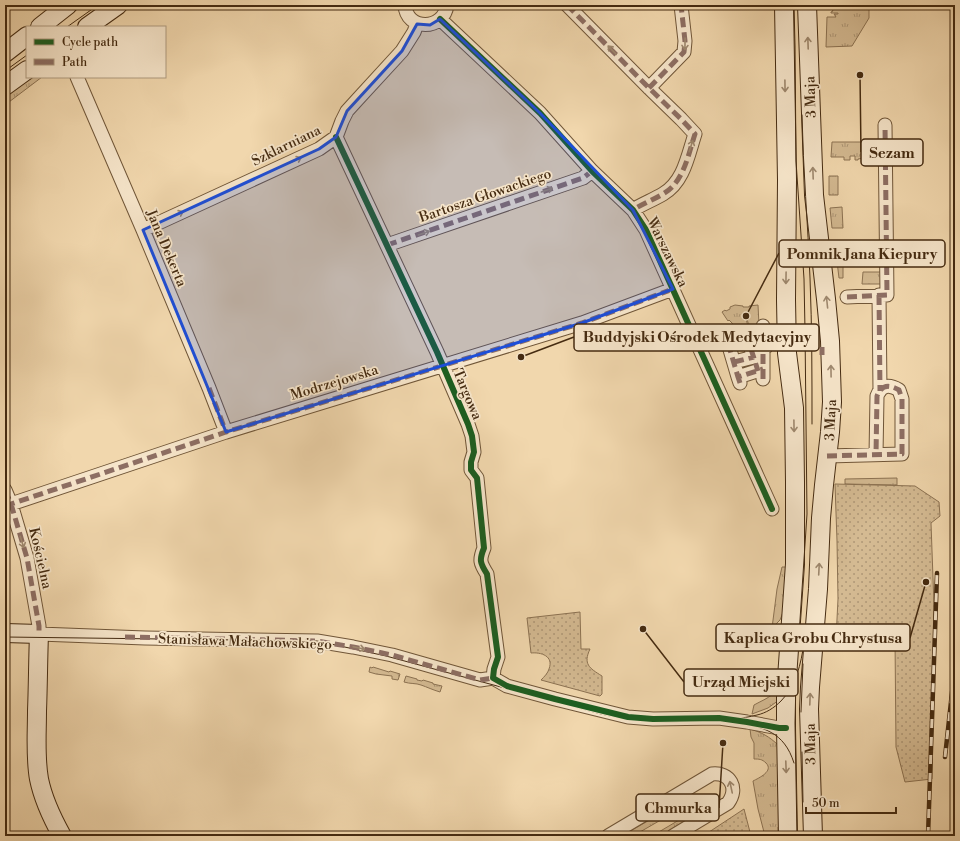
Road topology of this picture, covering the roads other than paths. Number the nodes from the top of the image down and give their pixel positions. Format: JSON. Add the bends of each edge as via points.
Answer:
{"nodes":[{"id":1,"x":68,"y":5,"type":"edge"},
{"id":2,"x":118,"y":5,"type":"edge"},
{"id":3,"x":405,"y":5,"type":"edge"},
{"id":4,"x":446,"y":5,"type":"edge"},
{"id":5,"x":567,"y":5,"type":"edge"},
{"id":6,"x":681,"y":5,"type":"edge"},
{"id":7,"x":784,"y":5,"type":"edge"},
{"id":8,"x":807,"y":5,"type":"edge"},
{"id":9,"x":440,"y":19,"type":"junction"},
{"id":10,"x":417,"y":24,"type":"junction"},
{"id":11,"x":41,"y":26,"type":"edge"},
{"id":12,"x":88,"y":26,"type":"edge"},
{"id":13,"x":26,"y":71,"type":"edge"},
{"id":14,"x":76,"y":78,"type":"edge"},
{"id":15,"x":5,"y":86,"type":"edge"},
{"id":16,"x":649,"y":88,"type":"junction"},
{"id":17,"x":885,"y":125,"type":"dead end"},
{"id":18,"x":336,"y":137,"type":"junction"},
{"id":19,"x":592,"y":171,"type":"junction"},
{"id":20,"x":633,"y":210,"type":"junction"},
{"id":21,"x":143,"y":230,"type":"junction"},
{"id":22,"x":387,"y":245,"type":"junction"},
{"id":23,"x":673,"y":289,"type":"junction"},
{"id":24,"x":879,"y":295,"type":"junction"},
{"id":25,"x":847,"y":297,"type":"dead end"},
{"id":26,"x":763,"y":326,"type":"dead end"},
{"id":27,"x":758,"y":350,"type":"junction"},
{"id":28,"x":734,"y":362,"type":"junction"},
{"id":29,"x":443,"y":365,"type":"junction"},
{"id":30,"x":880,"y":391,"type":"junction"},
{"id":31,"x":226,"y":432,"type":"junction"},
{"id":32,"x":876,"y":455,"type":"junction"},
{"id":33,"x":827,"y":456,"type":"junction"},
{"id":34,"x":5,"y":490,"type":"edge"},
{"id":35,"x":8,"y":505,"type":"edge"},
{"id":36,"x":772,"y":509,"type":"dead end"},
{"id":37,"x":5,"y":633,"type":"edge"},
{"id":38,"x":39,"y":634,"type":"junction"},
{"id":39,"x":493,"y":678,"type":"junction"},
{"id":40,"x":786,"y":728,"type":"junction"},
{"id":41,"x":62,"y":836,"type":"edge"},
{"id":42,"x":608,"y":836,"type":"edge"},
{"id":43,"x":673,"y":836,"type":"edge"},
{"id":44,"x":788,"y":836,"type":"edge"},
{"id":45,"x":813,"y":836,"type":"edge"}],
"edges":[{"from":1,"to":11,"type":"main road"},
{"from":2,"to":12,"type":"main road"},
{"from":3,"to":10,"type":"street","via":[[407,15]]},
{"from":4,"to":9,"type":"street"},
{"from":16,"to":5,"type":"street","one_way":true},
{"from":6,"to":16,"type":"street","one_way":true,"via":[[684,52]]},
{"from":7,"to":40,"type":"main road","name":"3 Maja","one_way":true,"via":[[787,346],[794,408],[795,482],[795,564],[786,686]]},
{"from":33,"to":8,"type":"main road","name":"3 Maja","one_way":true,"via":[[832,402],[830,341],[814,195]]},
{"from":9,"to":10,"type":"street","via":[[430,25]]},
{"from":9,"to":19,"type":"street","name":"Warszawska","via":[[540,113]]},
{"from":10,"to":18,"type":"street","name":"Szklarniana","via":[[402,51],[347,111]]},
{"from":13,"to":15,"type":"main road"},
{"from":14,"to":21,"type":"street","name":"Jana Dekerta"},
{"from":20,"to":16,"type":"street","one_way":true,"via":[[665,193],[677,182],[683,172],[695,134]]},
{"from":17,"to":24,"type":"street","via":[[887,295]]},
{"from":21,"to":18,"type":"street","name":"Szklarniana","one_way":true,"via":[[319,149]]},
{"from":18,"to":22,"type":"street","name":"Targowa"},
{"from":19,"to":20,"type":"street","name":"Warszawska"},
{"from":22,"to":19,"type":"street","name":"Bartosza Głowackiego","one_way":true,"via":[[583,178]]},
{"from":20,"to":23,"type":"street","name":"Warszawska","via":[[646,230]]},
{"from":21,"to":31,"type":"street","name":"Jana Dekerta"},
{"from":22,"to":29,"type":"street","name":"Targowa"},
{"from":23,"to":29,"type":"street","name":"Modrzejowska","via":[[582,323]]},
{"from":23,"to":36,"type":"street","name":"Warszawska"},
{"from":24,"to":25,"type":"street"},
{"from":24,"to":30,"type":"street"},
{"from":26,"to":27,"type":"street"},
{"from":27,"to":28,"type":"street"},
{"from":27,"to":28,"type":"street","via":[[747,339],[725,344]]},
{"from":27,"to":28,"type":"street","via":[[761,373],[739,380]]},
{"from":29,"to":31,"type":"street","name":"Modrzejowska"},
{"from":29,"to":39,"type":"street","name":"Targowa","via":[[472,436],[474,452],[470,462],[471,470],[477,478],[484,548],[480,557],[481,566],[487,574],[498,657]]},
{"from":30,"to":32,"type":"street","via":[[876,396]]},
{"from":30,"to":32,"type":"street","via":[[888,386],[899,390],[901,394],[902,454]]},
{"from":31,"to":35,"type":"street","name":"Modrzejowska"},
{"from":32,"to":33,"type":"street"},
{"from":45,"to":33,"type":"main road","name":"3 Maja","one_way":true,"via":[[809,709]]},
{"from":34,"to":35,"type":"street","name":"Kościelna"},
{"from":35,"to":38,"type":"street","name":"Kościelna","one_way":true,"via":[[27,558]]},
{"from":37,"to":38,"type":"main road","name":"Stanisława Małachowskiego"},
{"from":38,"to":39,"type":"street","name":"Stanisława Małachowskiego","one_way":true,"via":[[317,642],[392,656],[480,680]]},
{"from":38,"to":41,"type":"main road","via":[[37,764],[44,795]]},
{"from":39,"to":40,"type":"street","name":"Stanisława Małachowskiego","via":[[507,686],[628,717],[719,718]]},
{"from":40,"to":44,"type":"main road","name":"3 Maja","one_way":true},
{"from":43,"to":42,"type":"street","one_way":true,"via":[[728,803],[733,791],[727,778],[712,774]]}]}
